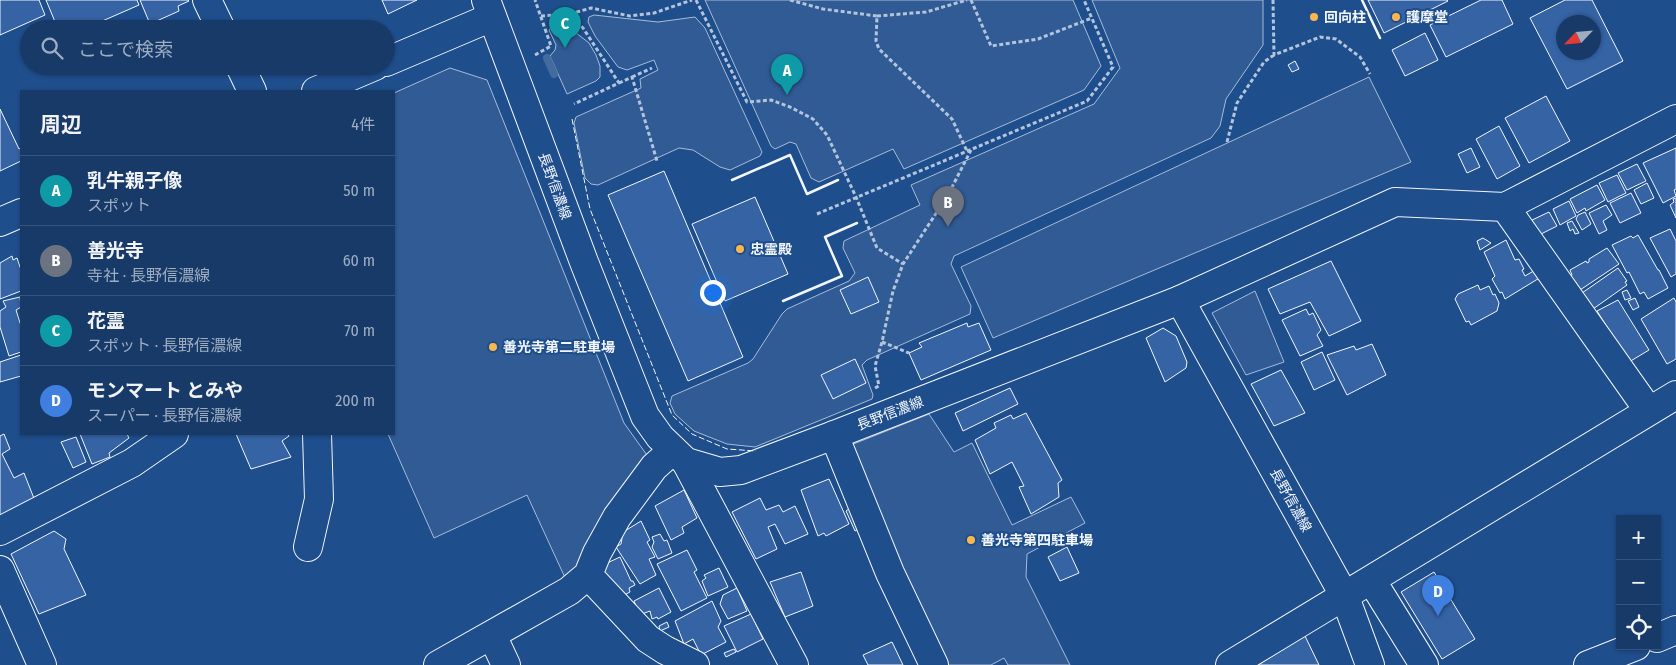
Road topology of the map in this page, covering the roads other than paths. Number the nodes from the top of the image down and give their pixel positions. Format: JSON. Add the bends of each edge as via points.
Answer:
{"nodes":[{"id":1,"x":207,"y":0,"type":"edge"},
{"id":2,"x":489,"y":8,"type":"edge"},
{"id":3,"x":217,"y":20,"type":"edge"},
{"id":4,"x":395,"y":57,"type":"edge"},
{"id":5,"x":244,"y":75,"type":"edge"},
{"id":6,"x":354,"y":75,"type":"edge"},
{"id":7,"x":252,"y":90,"type":"edge"},
{"id":8,"x":318,"y":90,"type":"edge"},
{"id":9,"x":1676,"y":119,"type":"edge"},
{"id":10,"x":1505,"y":207,"type":"junction"},
{"id":11,"x":20,"y":213,"type":"edge"},
{"id":12,"x":0,"y":222,"type":"edge"},
{"id":13,"x":1180,"y":300,"type":"junction"},
{"id":14,"x":1676,"y":395,"type":"edge"},
{"id":15,"x":1649,"y":411,"type":"junction"},
{"id":16,"x":173,"y":435,"type":"edge"},
{"id":17,"x":317,"y":435,"type":"edge"},
{"id":18,"x":834,"y":436,"type":"junction"},
{"id":19,"x":680,"y":456,"type":"junction"},
{"id":20,"x":0,"y":531,"type":"edge"},
{"id":21,"x":308,"y":547,"type":"dead end"},
{"id":22,"x":0,"y":570,"type":"edge"},
{"id":23,"x":588,"y":575,"type":"junction"},
{"id":24,"x":1372,"y":581,"type":"junction"},
{"id":25,"x":1344,"y":597,"type":"junction"},
{"id":26,"x":1676,"y":630,"type":"edge"},
{"id":27,"x":492,"y":635,"type":"junction"},
{"id":28,"x":1661,"y":636,"type":"edge"},
{"id":29,"x":1626,"y":650,"type":"edge"},
{"id":30,"x":42,"y":665,"type":"edge"},
{"id":31,"x":438,"y":665,"type":"edge"},
{"id":32,"x":506,"y":665,"type":"edge"},
{"id":33,"x":695,"y":665,"type":"edge"},
{"id":34,"x":794,"y":665,"type":"edge"},
{"id":35,"x":934,"y":665,"type":"edge"},
{"id":36,"x":1230,"y":665,"type":"edge"},
{"id":37,"x":1370,"y":665,"type":"edge"},
{"id":38,"x":1424,"y":665,"type":"edge"},
{"id":39,"x":1588,"y":665,"type":"edge"}],
"edges":[{"from":1,"to":3,"type":"street"},
{"from":2,"to":4,"type":"street"},
{"from":2,"to":19,"type":"street","name":"長野信濃線","via":[[645,416],[660,437]]},
{"from":5,"to":7,"type":"street"},
{"from":6,"to":8,"type":"street"},
{"from":9,"to":10,"type":"street"},
{"from":10,"to":13,"type":"street","via":[[1395,202]]},
{"from":10,"to":15,"type":"street"},
{"from":11,"to":12,"type":"street"},
{"from":13,"to":18,"type":"street","name":"長野信濃線"},
{"from":13,"to":25,"type":"street","name":"長野信濃線"},
{"from":14,"to":15,"type":"street"},
{"from":15,"to":24,"type":"street"},
{"from":16,"to":20,"type":"street","via":[[132,463]]},
{"from":17,"to":21,"type":"street","via":[[320,499]]},
{"from":18,"to":19,"type":"street","name":"長野信濃線","via":[[741,470],[720,472]]},
{"from":18,"to":35,"type":"street","via":[[890,573]]},
{"from":19,"to":23,"type":"street","via":[[654,467],[617,517]]},
{"from":19,"to":34,"type":"street"},
{"from":22,"to":30,"type":"street"},
{"from":23,"to":27,"type":"street","via":[[569,591]]},
{"from":23,"to":33,"type":"street","via":[[648,639]]},
{"from":24,"to":25,"type":"street"},
{"from":24,"to":38,"type":"street"},
{"from":25,"to":36,"type":"street"},
{"from":25,"to":37,"type":"street","name":"長野信濃線"},
{"from":26,"to":28,"type":"street"},
{"from":27,"to":31,"type":"street"},
{"from":27,"to":32,"type":"street"},
{"from":29,"to":39,"type":"street"}]}
